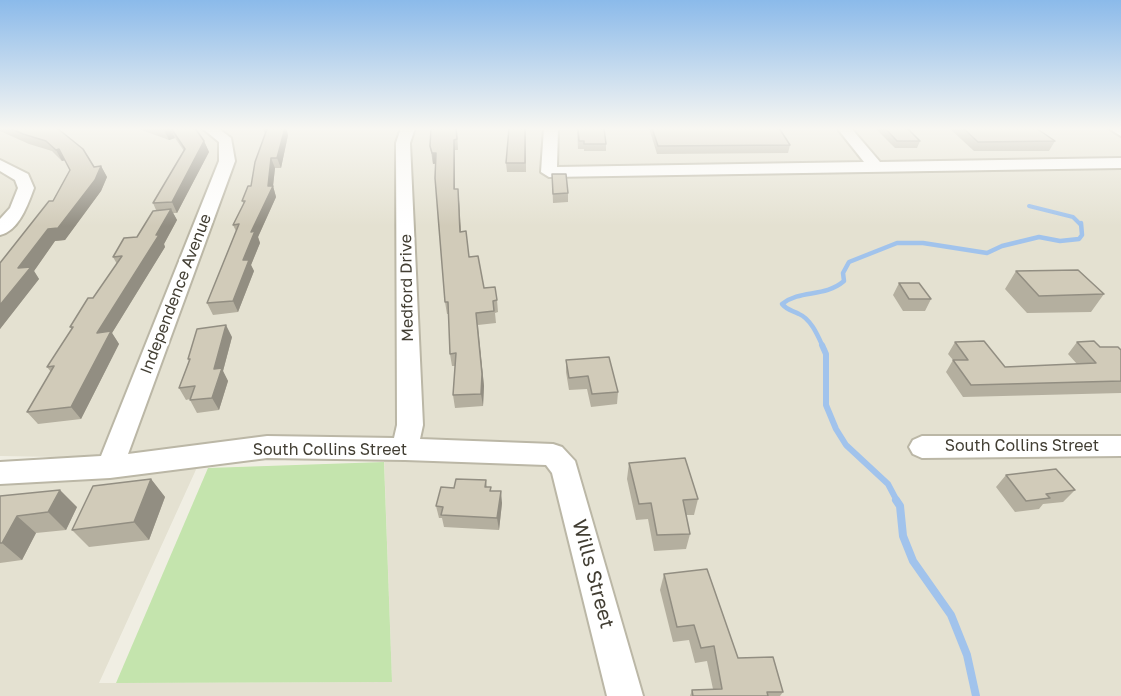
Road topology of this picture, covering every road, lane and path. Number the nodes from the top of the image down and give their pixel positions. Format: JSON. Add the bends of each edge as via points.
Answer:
{"nodes":[{"id":1,"x":227,"y":160,"type":"edge"},
{"id":2,"x":403,"y":160,"type":"edge"},
{"id":3,"x":550,"y":160,"type":"edge"},
{"id":4,"x":871,"y":160,"type":"edge"},
{"id":5,"x":1121,"y":163,"type":"edge"},
{"id":6,"x":0,"y":165,"type":"edge"},
{"id":7,"x":876,"y":167,"type":"junction"},
{"id":8,"x":0,"y":230,"type":"edge"},
{"id":9,"x":1121,"y":446,"type":"edge"},
{"id":10,"x":922,"y":447,"type":"dead end"},
{"id":11,"x":405,"y":449,"type":"junction"},
{"id":12,"x":553,"y":455,"type":"joint"},
{"id":13,"x":110,"y":467,"type":"junction"},
{"id":14,"x":0,"y":473,"type":"edge"},
{"id":15,"x":625,"y":696,"type":"edge"}],
"edges":[{"from":1,"to":13,"type":"street","name":"Independence Avenue"},
{"from":2,"to":11,"type":"street","name":"Medford Drive","via":[[410,425]]},
{"from":3,"to":7,"type":"street","via":[[549,172]]},
{"from":4,"to":7,"type":"street"},
{"from":5,"to":7,"type":"street"},
{"from":6,"to":8,"type":"street","via":[[22,177],[26,188],[18,209]]},
{"from":9,"to":10,"type":"street","name":"South Collins Street"},
{"from":11,"to":12,"type":"street","name":"South Collins Street"},
{"from":11,"to":13,"type":"street","name":"South Collins Street","via":[[267,447]]},
{"from":12,"to":15,"type":"street","name":"Wills Street","via":[[565,469]]},
{"from":13,"to":14,"type":"street","name":"South Collins Street"}]}
